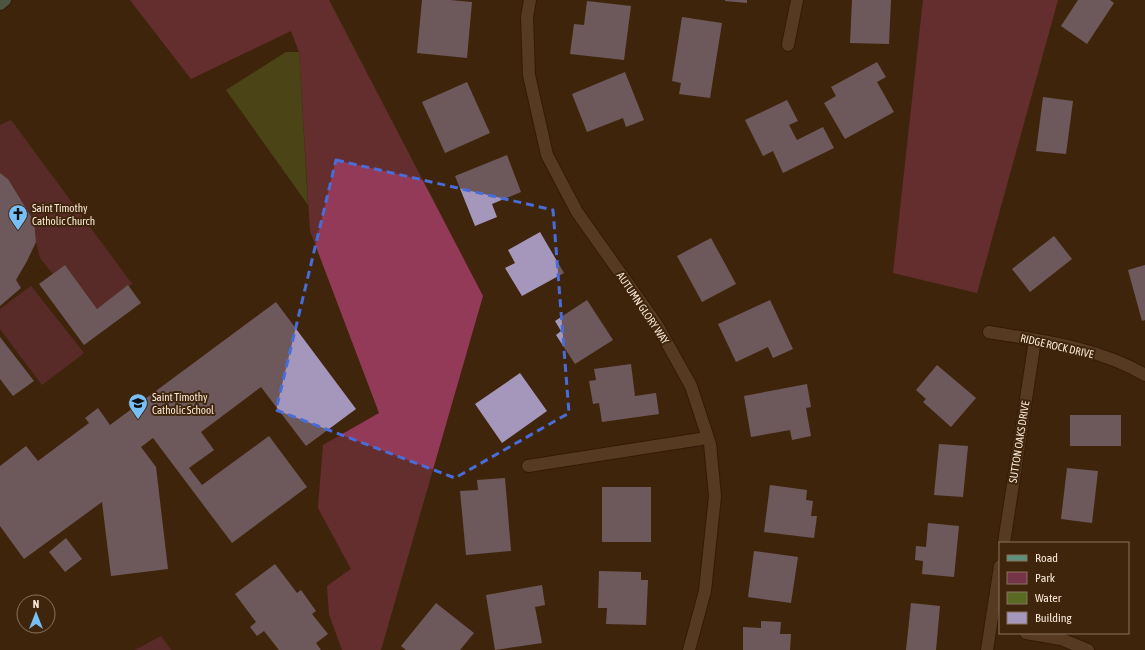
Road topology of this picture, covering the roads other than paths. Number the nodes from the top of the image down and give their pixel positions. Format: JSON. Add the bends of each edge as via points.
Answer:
{"nodes":[{"id":1,"x":5,"y":0,"type":"edge"},
{"id":2,"x":530,"y":0,"type":"edge"},
{"id":3,"x":797,"y":0,"type":"edge"},
{"id":4,"x":0,"y":4,"type":"edge"},
{"id":5,"x":788,"y":45,"type":"dead end"},
{"id":6,"x":989,"y":332,"type":"dead end"},
{"id":7,"x":1035,"y":340,"type":"junction"},
{"id":8,"x":1145,"y":375,"type":"edge"},
{"id":9,"x":707,"y":438,"type":"junction"},
{"id":10,"x":528,"y":466,"type":"dead end"},
{"id":11,"x":1004,"y":542,"type":"edge"},
{"id":12,"x":999,"y":579,"type":"edge"},
{"id":13,"x":995,"y":629,"type":"edge"},
{"id":14,"x":1031,"y":634,"type":"edge"},
{"id":15,"x":689,"y":650,"type":"edge"},
{"id":16,"x":987,"y":650,"type":"edge"},
{"id":17,"x":1088,"y":650,"type":"edge"}],
"edges":[{"from":1,"to":4,"type":"main road"},
{"from":2,"to":9,"type":"street","name":"AUTUMN GLORY WAY","via":[[527,16],[529,75],[547,155],[577,212],[657,325],[691,386]]},
{"from":3,"to":5,"type":"street"},
{"from":6,"to":7,"type":"street","name":"RIDGE ROCK DRIVE"},
{"from":7,"to":8,"type":"street","name":"RIDGE ROCK DRIVE","via":[[1084,350]]},
{"from":7,"to":11,"type":"street","name":"SUTTON OAKS DRIVE"},
{"from":9,"to":10,"type":"street"},
{"from":9,"to":15,"type":"street","name":"AUTUMN GLORY WAY","via":[[710,444],[715,496],[705,591]]},
{"from":12,"to":13,"type":"street"},
{"from":13,"to":16,"type":"street"},
{"from":14,"to":17,"type":"street","via":[[1060,640]]}]}
